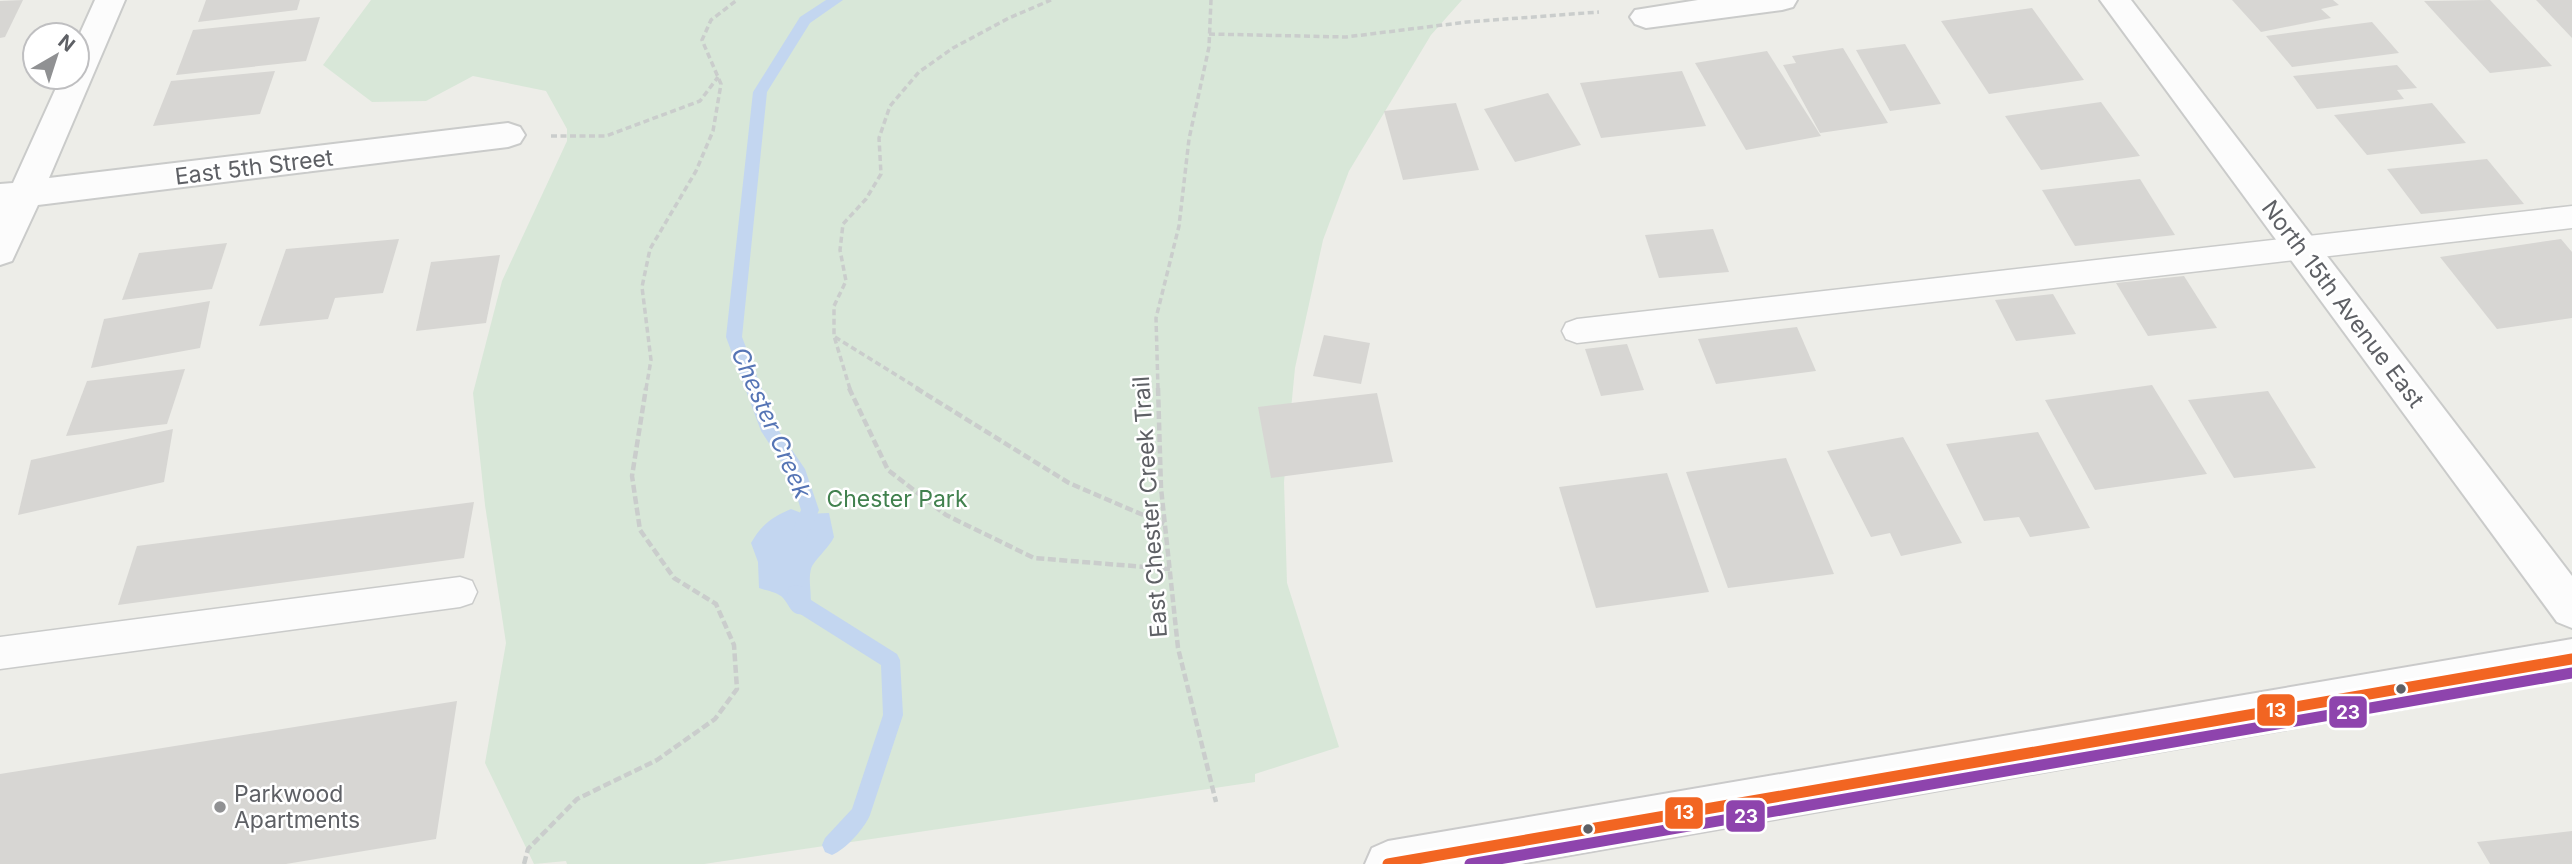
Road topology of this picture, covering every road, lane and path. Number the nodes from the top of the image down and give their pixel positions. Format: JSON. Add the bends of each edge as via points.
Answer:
{"nodes":[{"id":1,"x":110,"y":0,"type":"edge"},
{"id":2,"x":737,"y":0,"type":"edge"},
{"id":3,"x":1051,"y":0,"type":"edge"},
{"id":4,"x":1211,"y":0,"type":"edge"},
{"id":5,"x":1782,"y":0,"type":"edge"},
{"id":6,"x":2115,"y":0,"type":"edge"},
{"id":7,"x":1646,"y":17,"type":"joint"},
{"id":8,"x":1209,"y":34,"type":"junction"},
{"id":9,"x":91,"y":44,"type":"edge"},
{"id":10,"x":718,"y":77,"type":"junction"},
{"id":11,"x":69,"y":91,"type":"edge"},
{"id":12,"x":508,"y":135,"type":"joint"},
{"id":13,"x":13,"y":196,"type":"edge"},
{"id":14,"x":2572,"y":217,"type":"edge"},
{"id":15,"x":2302,"y":250,"type":"junction"},
{"id":16,"x":0,"y":251,"type":"edge"},
{"id":17,"x":1577,"y":331,"type":"dead end"},
{"id":18,"x":834,"y":336,"type":"junction"},
{"id":19,"x":1165,"y":524,"type":"junction"},
{"id":20,"x":1170,"y":569,"type":"junction"},
{"id":21,"x":460,"y":592,"type":"dead end"},
{"id":22,"x":2572,"y":609,"type":"edge"},
{"id":23,"x":0,"y":653,"type":"edge"},
{"id":24,"x":2572,"y":660,"type":"edge"},
{"id":25,"x":1216,"y":802,"type":"dead end"},
{"id":26,"x":524,"y":864,"type":"edge"},
{"id":27,"x":1388,"y":864,"type":"edge"}],
"edges":[{"from":1,"to":9,"type":"street"},
{"from":2,"to":10,"type":"path","via":[[711,20],[702,40]]},
{"from":3,"to":18,"type":"path","via":[[953,48],[919,72],[890,106],[879,138],[881,174],[843,224],[840,250],[846,281],[834,306]]},
{"from":4,"to":8,"type":"path","name":"East Chester Creek Trail"},
{"from":5,"to":7,"type":"street"},
{"from":6,"to":15,"type":"street","name":"North 15th Avenue East"},
{"from":7,"to":8,"type":"path","via":[[1609,12],[1346,37]]},
{"from":8,"to":19,"type":"path","name":"East Chester Creek Trail","via":[[1189,139],[1179,226],[1156,318]]},
{"from":10,"to":12,"type":"path","via":[[700,101],[606,136]]},
{"from":10,"to":26,"type":"path","via":[[721,85],[713,131],[696,171],[650,250],[642,287],[651,360],[632,475],[640,530],[674,578],[716,604],[734,645],[737,689],[715,719],[657,760],[576,799],[528,849]]},
{"from":11,"to":13,"type":"street"},
{"from":12,"to":13,"type":"street","name":"East 5th Street"},
{"from":13,"to":16,"type":"street"},
{"from":14,"to":15,"type":"lane"},
{"from":15,"to":17,"type":"lane"},
{"from":15,"to":22,"type":"street","name":"North 15th Avenue East"},
{"from":18,"to":19,"type":"path","via":[[1069,483]]},
{"from":18,"to":20,"type":"path","via":[[851,394],[888,470],[946,515],[1034,558]]},
{"from":19,"to":20,"type":"path","name":"East Chester Creek Trail"},
{"from":20,"to":25,"type":"path","name":"East Chester Creek Trail","via":[[1178,648]]},
{"from":21,"to":23,"type":"lane"},
{"from":24,"to":27,"type":"street"}]}
